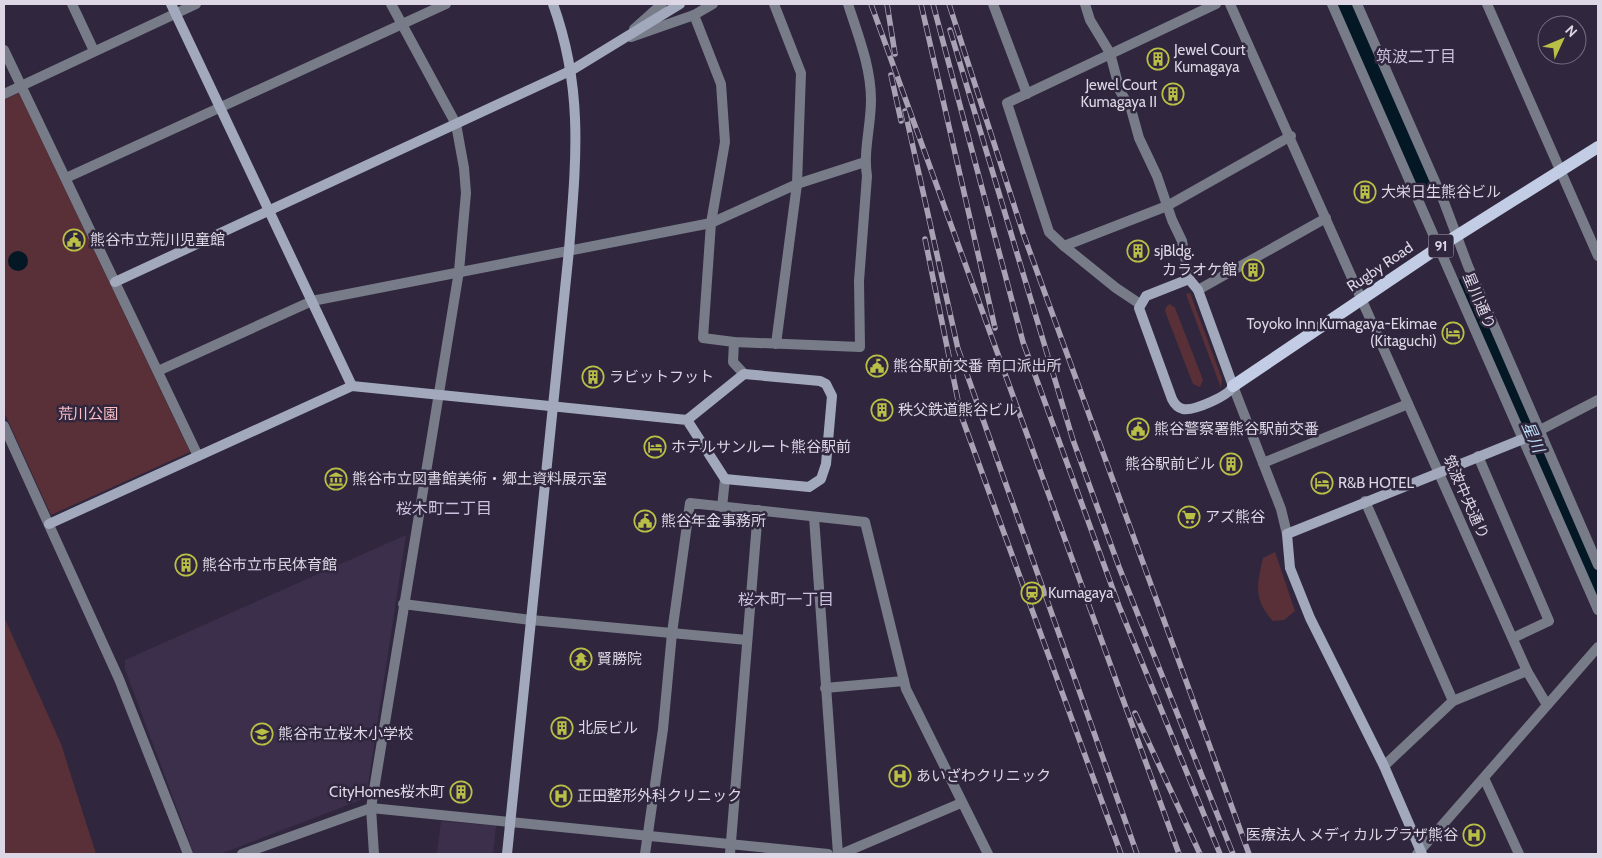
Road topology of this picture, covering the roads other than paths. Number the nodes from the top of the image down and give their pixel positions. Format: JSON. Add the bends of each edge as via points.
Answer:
{"nodes":[{"id":1,"x":72,"y":4,"type":"edge"},
{"id":2,"x":196,"y":4,"type":"edge"},
{"id":3,"x":391,"y":4,"type":"edge"},
{"id":4,"x":446,"y":4,"type":"edge"},
{"id":5,"x":553,"y":4,"type":"edge"},
{"id":6,"x":662,"y":4,"type":"edge"},
{"id":7,"x":680,"y":4,"type":"edge"},
{"id":8,"x":713,"y":4,"type":"edge"},
{"id":9,"x":774,"y":4,"type":"edge"},
{"id":10,"x":848,"y":4,"type":"edge"},
{"id":11,"x":993,"y":4,"type":"edge"},
{"id":12,"x":1084,"y":4,"type":"edge"},
{"id":13,"x":1216,"y":4,"type":"edge"},
{"id":14,"x":1230,"y":4,"type":"edge"},
{"id":15,"x":1332,"y":4,"type":"edge"},
{"id":16,"x":1357,"y":4,"type":"edge"},
{"id":17,"x":1487,"y":4,"type":"edge"},
{"id":18,"x":173,"y":8,"type":"edge"},
{"id":19,"x":694,"y":15,"type":"junction"},
{"id":20,"x":401,"y":24,"type":"junction"},
{"id":21,"x":622,"y":39,"type":"junction"},
{"id":22,"x":4,"y":50,"type":"edge"},
{"id":23,"x":94,"y":51,"type":"junction"},
{"id":24,"x":1110,"y":53,"type":"junction"},
{"id":25,"x":572,"y":70,"type":"junction"},
{"id":26,"x":21,"y":86,"type":"junction"},
{"id":27,"x":4,"y":94,"type":"edge"},
{"id":28,"x":1027,"y":94,"type":"junction"},
{"id":29,"x":221,"y":108,"type":"junction"},
{"id":30,"x":456,"y":124,"type":"junction"},
{"id":31,"x":1291,"y":136,"type":"junction"},
{"id":32,"x":1598,"y":146,"type":"edge"},
{"id":33,"x":865,"y":162,"type":"junction"},
{"id":34,"x":1561,"y":171,"type":"junction"},
{"id":35,"x":66,"y":178,"type":"junction"},
{"id":36,"x":797,"y":184,"type":"junction"},
{"id":37,"x":1167,"y":206,"type":"junction"},
{"id":38,"x":270,"y":210,"type":"junction"},
{"id":39,"x":1326,"y":218,"type":"junction"},
{"id":40,"x":711,"y":223,"type":"junction"},
{"id":41,"x":1457,"y":236,"type":"junction"},
{"id":42,"x":1064,"y":246,"type":"junction"},
{"id":43,"x":1439,"y":247,"type":"junction"},
{"id":44,"x":569,"y":250,"type":"junction"},
{"id":45,"x":1598,"y":256,"type":"edge"},
{"id":46,"x":459,"y":271,"type":"junction"},
{"id":47,"x":1189,"y":279,"type":"junction"},
{"id":48,"x":115,"y":282,"type":"junction"},
{"id":49,"x":1198,"y":290,"type":"junction"},
{"id":50,"x":1362,"y":299,"type":"junction"},
{"id":51,"x":312,"y":301,"type":"junction"},
{"id":52,"x":1140,"y":304,"type":"junction"},
{"id":53,"x":734,"y":342,"type":"junction"},
{"id":54,"x":776,"y":344,"type":"junction"},
{"id":55,"x":158,"y":371,"type":"junction"},
{"id":56,"x":744,"y":374,"type":"junction"},
{"id":57,"x":352,"y":386,"type":"junction"},
{"id":58,"x":1233,"y":386,"type":"junction"},
{"id":59,"x":440,"y":394,"type":"junction"},
{"id":60,"x":1598,"y":400,"type":"edge"},
{"id":61,"x":1408,"y":404,"type":"junction"},
{"id":62,"x":553,"y":406,"type":"junction"},
{"id":63,"x":686,"y":420,"type":"junction"},
{"id":64,"x":4,"y":426,"type":"edge"},
{"id":65,"x":1540,"y":431,"type":"junction"},
{"id":66,"x":1523,"y":438,"type":"junction"},
{"id":67,"x":198,"y":456,"type":"junction"},
{"id":68,"x":1478,"y":456,"type":"junction"},
{"id":69,"x":1263,"y":463,"type":"junction"},
{"id":70,"x":1439,"y":472,"type":"junction"},
{"id":71,"x":725,"y":478,"type":"junction"},
{"id":72,"x":1365,"y":501,"type":"junction"},
{"id":73,"x":722,"y":506,"type":"junction"},
{"id":74,"x":758,"y":510,"type":"junction"},
{"id":75,"x":814,"y":517,"type":"junction"},
{"id":76,"x":50,"y":524,"type":"junction"},
{"id":77,"x":1287,"y":534,"type":"junction"},
{"id":78,"x":1598,"y":565,"type":"edge"},
{"id":79,"x":403,"y":604,"type":"junction"},
{"id":80,"x":1598,"y":610,"type":"edge"},
{"id":81,"x":531,"y":620,"type":"junction"},
{"id":82,"x":672,"y":633,"type":"junction"},
{"id":83,"x":1512,"y":638,"type":"junction"},
{"id":84,"x":747,"y":640,"type":"junction"},
{"id":85,"x":1598,"y":647,"type":"edge"},
{"id":86,"x":1527,"y":671,"type":"junction"},
{"id":87,"x":904,"y":681,"type":"junction"},
{"id":88,"x":825,"y":688,"type":"junction"},
{"id":89,"x":1453,"y":701,"type":"junction"},
{"id":90,"x":1547,"y":705,"type":"junction"},
{"id":91,"x":1384,"y":766,"type":"junction"},
{"id":92,"x":1484,"y":778,"type":"junction"},
{"id":93,"x":961,"y":802,"type":"junction"},
{"id":94,"x":371,"y":808,"type":"junction"},
{"id":95,"x":511,"y":821,"type":"junction"},
{"id":96,"x":646,"y":836,"type":"junction"},
{"id":97,"x":730,"y":849,"type":"edge"},
{"id":98,"x":1420,"y":853,"type":"edge"},
{"id":99,"x":188,"y":854,"type":"edge"},
{"id":100,"x":242,"y":854,"type":"edge"},
{"id":101,"x":374,"y":854,"type":"edge"},
{"id":102,"x":507,"y":854,"type":"edge"},
{"id":103,"x":645,"y":854,"type":"edge"},
{"id":104,"x":828,"y":854,"type":"edge"},
{"id":105,"x":839,"y":854,"type":"edge"},
{"id":106,"x":988,"y":854,"type":"edge"},
{"id":107,"x":1519,"y":854,"type":"edge"}],
"edges":[{"from":1,"to":23,"type":"street"},
{"from":2,"to":18,"type":"street"},
{"from":3,"to":20,"type":"street"},
{"from":4,"to":20,"type":"street"},
{"from":5,"to":25,"type":"street"},
{"from":6,"to":21,"type":"street"},
{"from":7,"to":21,"type":"street"},
{"from":8,"to":19,"type":"street"},
{"from":9,"to":36,"type":"street","via":[[801,73]]},
{"from":10,"to":33,"type":"street","via":[[866,60],[871,100]]},
{"from":11,"to":28,"type":"street"},
{"from":12,"to":24,"type":"street"},
{"from":13,"to":24,"type":"street"},
{"from":14,"to":31,"type":"street","name":"筑波中央通り"},
{"from":15,"to":43,"type":"street","name":"星川通り"},
{"from":16,"to":41,"type":"street","name":"星川通り"},
{"from":17,"to":34,"type":"street"},
{"from":18,"to":23,"type":"street"},
{"from":18,"to":29,"type":"street"},
{"from":19,"to":21,"type":"street"},
{"from":19,"to":40,"type":"street","via":[[721,84],[725,142]]},
{"from":20,"to":29,"type":"street"},
{"from":20,"to":30,"type":"street"},
{"from":21,"to":25,"type":"street"},
{"from":22,"to":26,"type":"street"},
{"from":23,"to":26,"type":"street"},
{"from":24,"to":28,"type":"street"},
{"from":24,"to":37,"type":"street","via":[[1120,91],[1131,109],[1139,138]]},
{"from":25,"to":30,"type":"street"},
{"from":25,"to":44,"type":"street","via":[[577,150]]},
{"from":26,"to":27,"type":"street"},
{"from":26,"to":35,"type":"street"},
{"from":28,"to":42,"type":"street","via":[[1007,103],[1049,232]]},
{"from":29,"to":35,"type":"street"},
{"from":29,"to":38,"type":"street"},
{"from":30,"to":38,"type":"street"},
{"from":30,"to":46,"type":"street","via":[[466,193]]},
{"from":31,"to":37,"type":"street"},
{"from":31,"to":39,"type":"street","name":"筑波中央通り"},
{"from":32,"to":34,"type":"main road","name":"Rugby Road","number":"91"},
{"from":33,"to":36,"type":"street"},
{"from":33,"to":54,"type":"street","via":[[867,176],[859,281],[860,346]]},
{"from":34,"to":41,"type":"main road","name":"Rugby Road","number":"91"},
{"from":34,"to":45,"type":"street"},
{"from":35,"to":48,"type":"street"},
{"from":36,"to":40,"type":"street"},
{"from":36,"to":54,"type":"street"},
{"from":37,"to":42,"type":"street"},
{"from":37,"to":47,"type":"street","via":[[1182,241]]},
{"from":38,"to":48,"type":"street"},
{"from":38,"to":51,"type":"street"},
{"from":39,"to":49,"type":"street"},
{"from":39,"to":50,"type":"street","name":"筑波中央通り"},
{"from":40,"to":44,"type":"street"},
{"from":40,"to":53,"type":"street","via":[[704,338]]},
{"from":41,"to":43,"type":"main road","name":"Rugby Road","number":"91"},
{"from":41,"to":65,"type":"street","name":"星川通り"},
{"from":42,"to":52,"type":"street"},
{"from":43,"to":50,"type":"main road","name":"Rugby Road","number":"91"},
{"from":43,"to":66,"type":"street","name":"星川通り"},
{"from":44,"to":46,"type":"street"},
{"from":44,"to":62,"type":"street"},
{"from":46,"to":51,"type":"street"},
{"from":46,"to":59,"type":"street"},
{"from":47,"to":49,"type":"street"},
{"from":47,"to":52,"type":"street","via":[[1151,294]]},
{"from":48,"to":55,"type":"street"},
{"from":49,"to":58,"type":"street"},
{"from":50,"to":58,"type":"main road","name":"Rugby Road","number":"91"},
{"from":50,"to":61,"type":"street","name":"筑波中央通り"},
{"from":51,"to":55,"type":"street"},
{"from":51,"to":57,"type":"street"},
{"from":52,"to":58,"type":"street","via":[[1139,313],[1174,404],[1182,409],[1191,409],[1229,394]]},
{"from":53,"to":54,"type":"street"},
{"from":53,"to":56,"type":"street","via":[[733,362]]},
{"from":55,"to":67,"type":"street"},
{"from":56,"to":63,"type":"street"},
{"from":56,"to":71,"type":"street","via":[[826,384],[832,396],[824,473],[816,484],[809,487]]},
{"from":57,"to":59,"type":"street"},
{"from":57,"to":67,"type":"street"},
{"from":58,"to":69,"type":"street"},
{"from":59,"to":62,"type":"street"},
{"from":59,"to":79,"type":"street"},
{"from":60,"to":65,"type":"street"},
{"from":61,"to":69,"type":"street"},
{"from":61,"to":70,"type":"street","name":"筑波中央通り"},
{"from":62,"to":63,"type":"street"},
{"from":62,"to":81,"type":"street"},
{"from":63,"to":71,"type":"street"},
{"from":64,"to":76,"type":"street"},
{"from":65,"to":66,"type":"street"},
{"from":65,"to":78,"type":"street","name":"星川通り"},
{"from":66,"to":68,"type":"street"},
{"from":66,"to":80,"type":"street","name":"星川通り"},
{"from":67,"to":76,"type":"street"},
{"from":68,"to":70,"type":"street"},
{"from":68,"to":83,"type":"street","via":[[1549,621]]},
{"from":69,"to":77,"type":"street"},
{"from":70,"to":72,"type":"street"},
{"from":70,"to":83,"type":"street","name":"筑波中央通り"},
{"from":71,"to":73,"type":"street"},
{"from":72,"to":77,"type":"street"},
{"from":72,"to":89,"type":"street"},
{"from":73,"to":74,"type":"street"},
{"from":73,"to":82,"type":"street","via":[[690,503]]},
{"from":74,"to":75,"type":"street"},
{"from":74,"to":84,"type":"street"},
{"from":75,"to":87,"type":"street","via":[[864,522]]},
{"from":75,"to":88,"type":"street"},
{"from":76,"to":99,"type":"street","via":[[119,679]]},
{"from":77,"to":91,"type":"street","via":[[1290,568],[1310,618]]},
{"from":79,"to":81,"type":"street"},
{"from":79,"to":94,"type":"street"},
{"from":81,"to":82,"type":"street"},
{"from":81,"to":95,"type":"street"},
{"from":82,"to":84,"type":"street"},
{"from":82,"to":96,"type":"street","via":[[663,730]]},
{"from":83,"to":86,"type":"street","name":"筑波中央通り"},
{"from":84,"to":97,"type":"street"},
{"from":85,"to":90,"type":"street"},
{"from":86,"to":89,"type":"street"},
{"from":86,"to":90,"type":"street","name":"筑波中央通り"},
{"from":87,"to":88,"type":"street"},
{"from":87,"to":93,"type":"street"},
{"from":88,"to":105,"type":"street"},
{"from":89,"to":91,"type":"street"},
{"from":90,"to":92,"type":"street"},
{"from":91,"to":98,"type":"street"},
{"from":92,"to":98,"type":"street"},
{"from":92,"to":107,"type":"street"},
{"from":93,"to":105,"type":"street"},
{"from":93,"to":106,"type":"street"},
{"from":94,"to":95,"type":"street"},
{"from":94,"to":100,"type":"street"},
{"from":94,"to":101,"type":"street"},
{"from":95,"to":96,"type":"street"},
{"from":95,"to":102,"type":"street"},
{"from":96,"to":97,"type":"street"},
{"from":96,"to":103,"type":"street"},
{"from":97,"to":104,"type":"street"}]}
